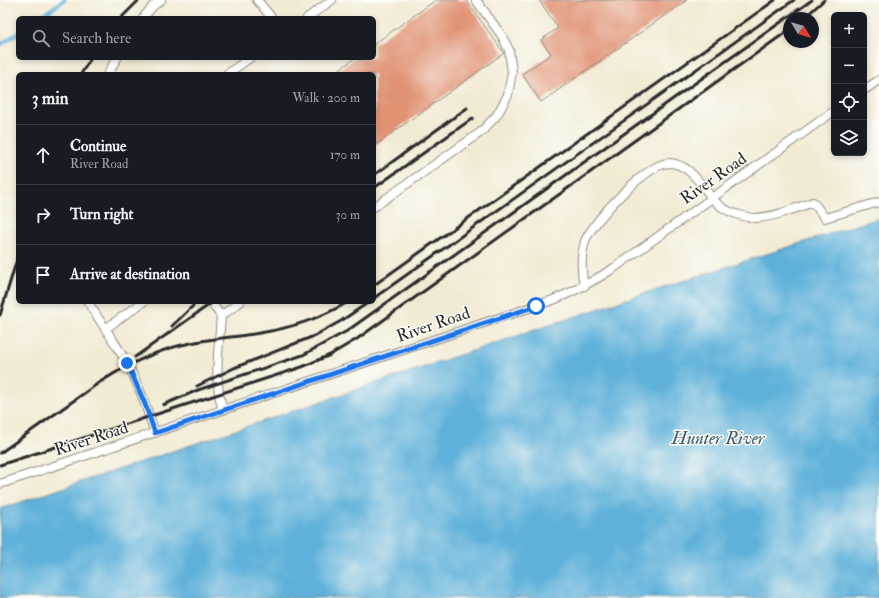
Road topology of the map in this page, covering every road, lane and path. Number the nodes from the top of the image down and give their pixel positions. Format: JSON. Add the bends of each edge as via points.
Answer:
{"nodes":[{"id":1,"x":161,"y":0,"type":"edge"},
{"id":2,"x":258,"y":0,"type":"edge"},
{"id":3,"x":332,"y":0,"type":"edge"},
{"id":4,"x":476,"y":0,"type":"edge"},
{"id":5,"x":145,"y":16,"type":"edge"},
{"id":6,"x":270,"y":16,"type":"edge"},
{"id":7,"x":310,"y":16,"type":"edge"},
{"id":8,"x":116,"y":60,"type":"edge"},
{"id":9,"x":247,"y":60,"type":"edge"},
{"id":10,"x":109,"y":72,"type":"edge"},
{"id":11,"x":230,"y":72,"type":"edge"},
{"id":12,"x":879,"y":80,"type":"edge"},
{"id":13,"x":867,"y":88,"type":"edge"},
{"id":14,"x":831,"y":113,"type":"edge"},
{"id":15,"x":712,"y":197,"type":"junction"},
{"id":16,"x":879,"y":202,"type":"edge"},
{"id":17,"x":376,"y":206,"type":"edge"},
{"id":18,"x":584,"y":286,"type":"junction"},
{"id":19,"x":89,"y":304,"type":"edge"},
{"id":20,"x":140,"y":304,"type":"edge"},
{"id":21,"x":212,"y":304,"type":"edge"},
{"id":22,"x":237,"y":304,"type":"edge"},
{"id":23,"x":221,"y":316,"type":"junction"},
{"id":24,"x":105,"y":329,"type":"junction"},
{"id":25,"x":223,"y":410,"type":"junction"},
{"id":26,"x":155,"y":433,"type":"junction"},
{"id":27,"x":0,"y":484,"type":"edge"}],
"edges":[{"from":1,"to":5,"type":"lane"},
{"from":2,"to":6,"type":"lane"},
{"from":3,"to":7,"type":"lane"},
{"from":4,"to":17,"type":"lane","via":[[509,50],[512,72],[508,95],[497,116],[480,132]]},
{"from":8,"to":10,"type":"lane"},
{"from":9,"to":11,"type":"lane"},
{"from":12,"to":13,"type":"lane"},
{"from":14,"to":15,"type":"lane","name":"River Road"},
{"from":15,"to":16,"type":"lane","via":[[735,214],[753,218],[771,217],[813,202],[825,218]]},
{"from":15,"to":18,"type":"lane","name":"River Road","via":[[614,268]]},
{"from":15,"to":18,"type":"lane","via":[[691,173],[681,166],[669,163],[657,166],[637,181],[592,227],[585,241],[582,256]]},
{"from":18,"to":25,"type":"lane","name":"River Road","via":[[553,300]]},
{"from":19,"to":24,"type":"lane"},
{"from":20,"to":24,"type":"lane"},
{"from":21,"to":23,"type":"lane"},
{"from":22,"to":23,"type":"lane"},
{"from":23,"to":25,"type":"lane","via":[[218,369]]},
{"from":24,"to":26,"type":"lane","via":[[132,372]]},
{"from":25,"to":26,"type":"lane","name":"River Road"},
{"from":26,"to":27,"type":"lane","name":"River Road"}]}
